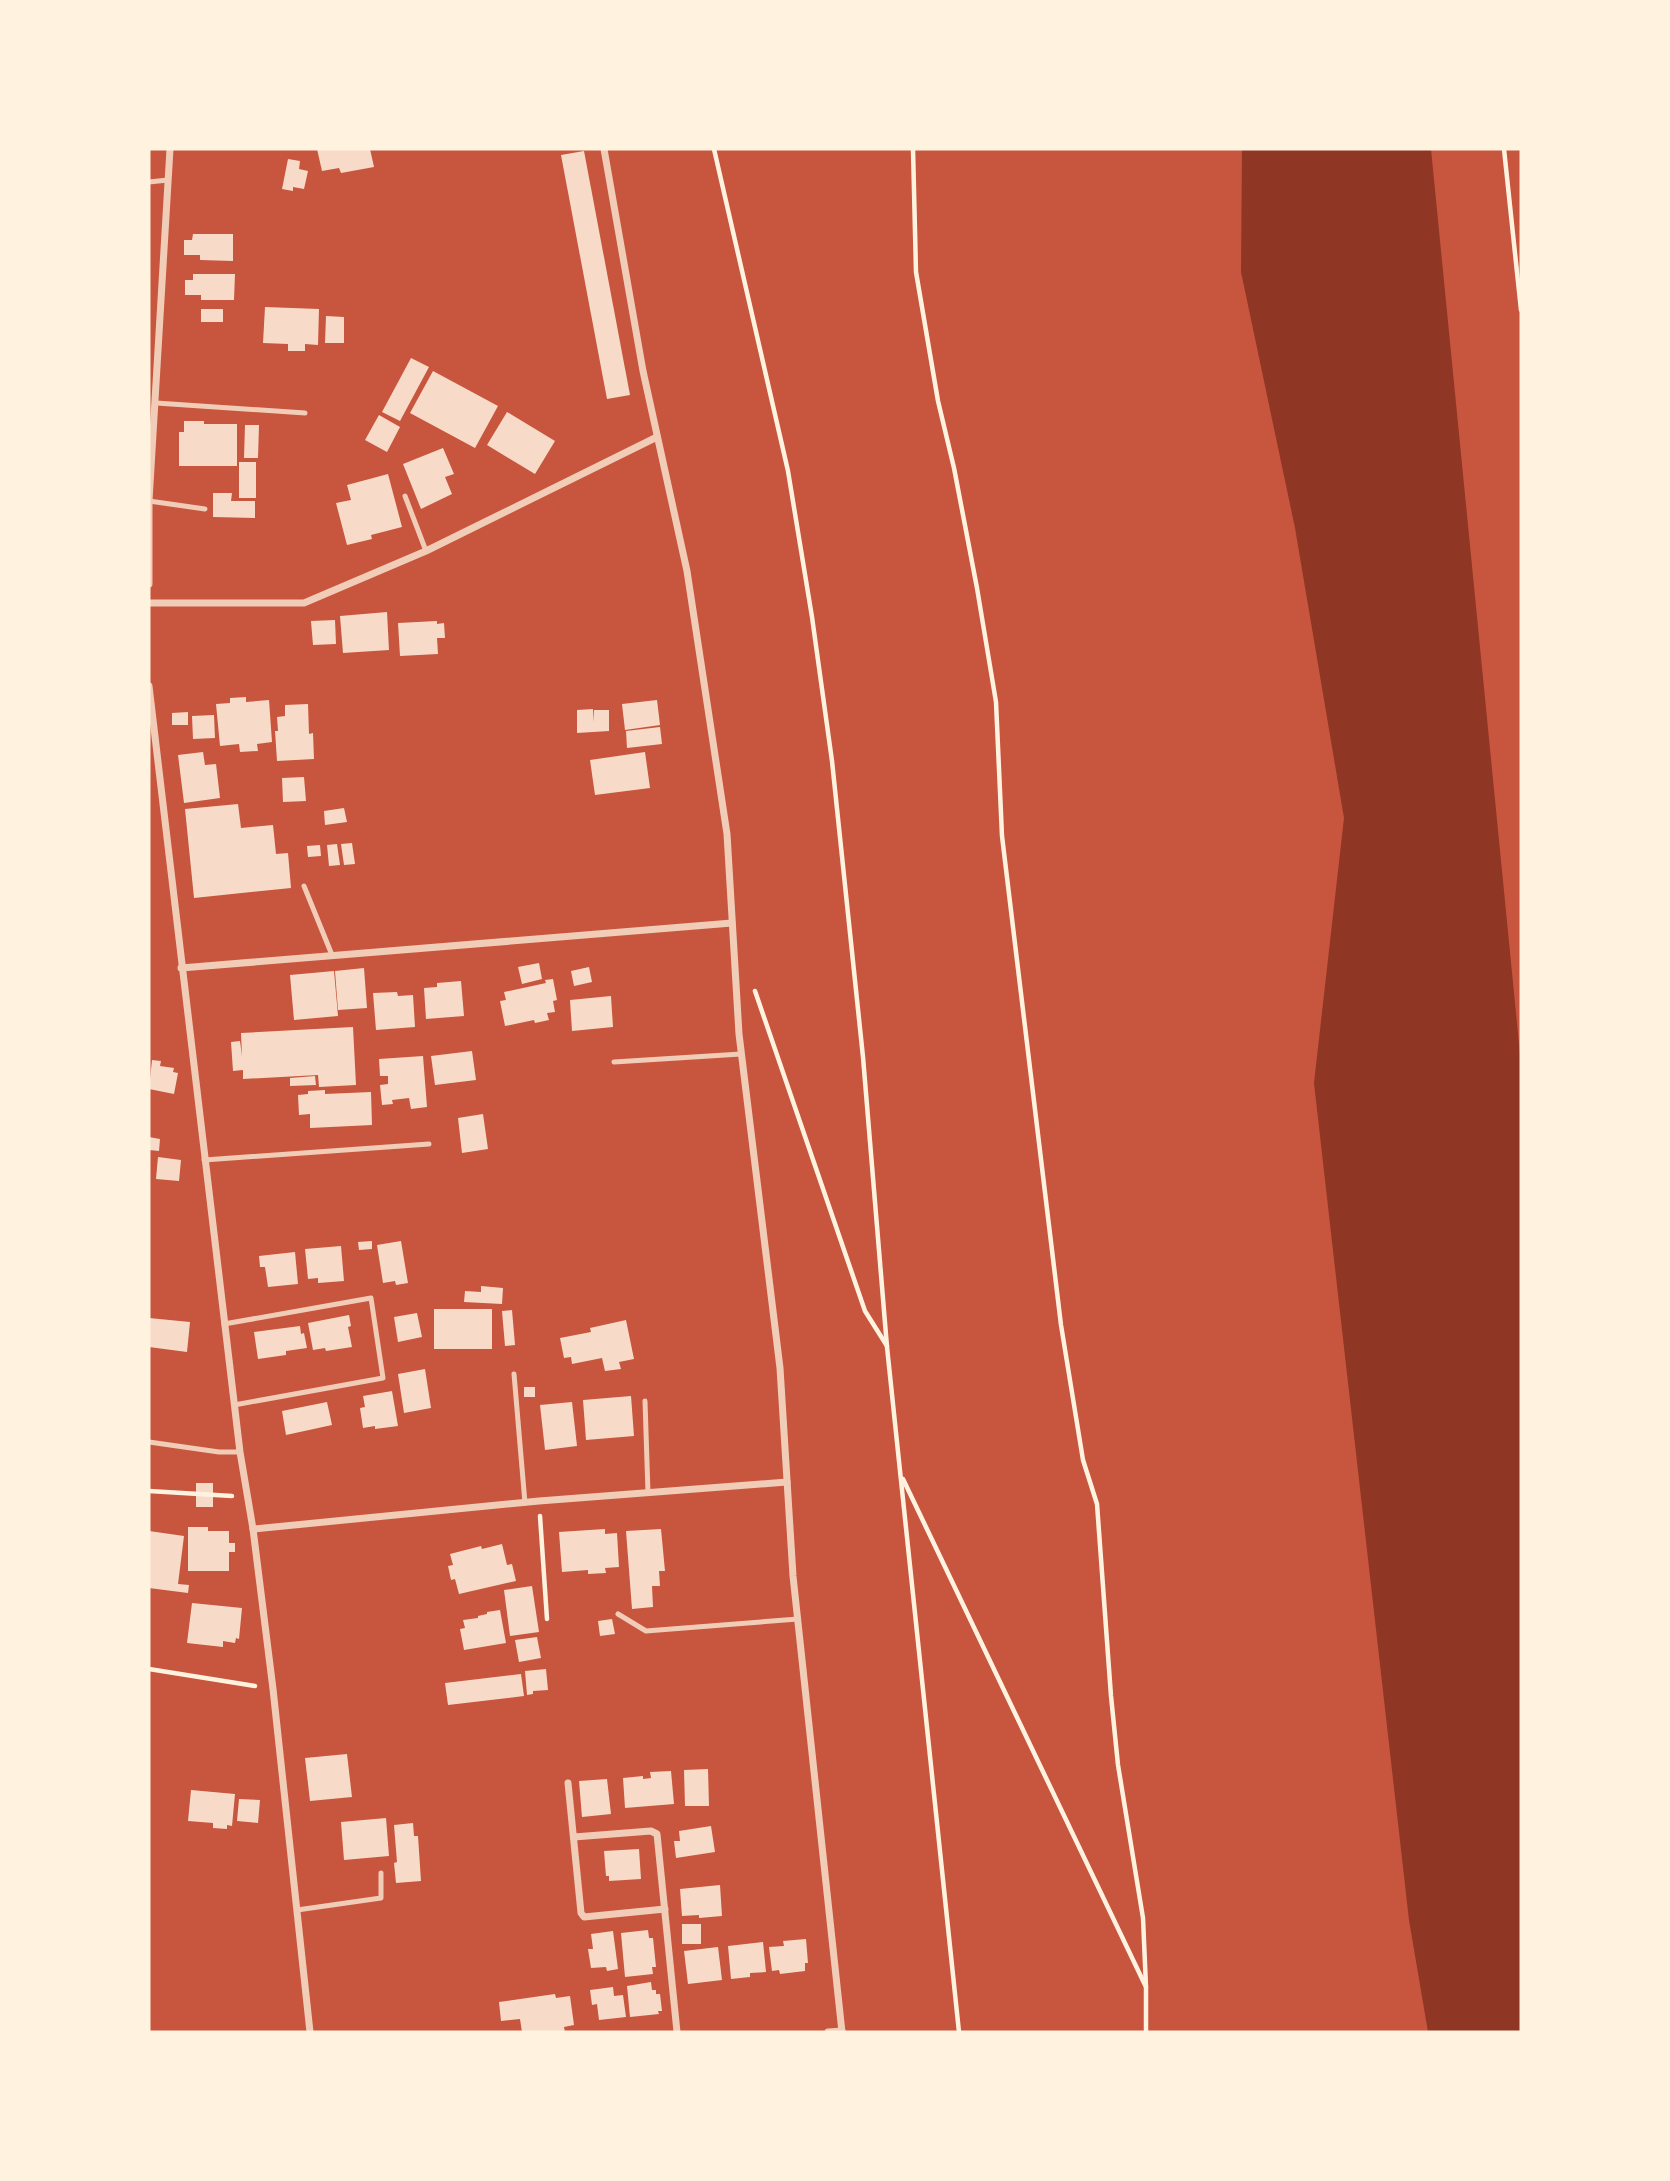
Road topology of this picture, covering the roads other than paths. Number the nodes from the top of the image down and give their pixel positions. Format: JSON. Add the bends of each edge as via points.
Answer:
{"nodes":[{"id":1,"x":170,"y":149,"type":"edge"},
{"id":2,"x":604,"y":149,"type":"edge"},
{"id":3,"x":168,"y":180,"type":"junction"},
{"id":4,"x":149,"y":182,"type":"edge"},
{"id":5,"x":149,"y":376,"type":"edge"},
{"id":6,"x":158,"y":376,"type":"junction"},
{"id":7,"x":156,"y":403,"type":"junction"},
{"id":8,"x":305,"y":413,"type":"dead end"},
{"id":9,"x":657,"y":437,"type":"junction"},
{"id":10,"x":405,"y":496,"type":"dead end"},
{"id":11,"x":149,"y":497,"type":"edge"},
{"id":12,"x":205,"y":509,"type":"dead end"},
{"id":13,"x":426,"y":551,"type":"junction"},
{"id":14,"x":149,"y":584,"type":"edge"},
{"id":15,"x":149,"y":603,"type":"edge"},
{"id":16,"x":149,"y":686,"type":"edge"},
{"id":17,"x":304,"y":886,"type":"dead end"},
{"id":18,"x":732,"y":923,"type":"junction"},
{"id":19,"x":332,"y":955,"type":"junction"},
{"id":20,"x":181,"y":968,"type":"junction"},
{"id":21,"x":741,"y":1054,"type":"junction"},
{"id":22,"x":614,"y":1062,"type":"dead end"},
{"id":23,"x":429,"y":1144,"type":"dead end"},
{"id":24,"x":204,"y":1160,"type":"junction"},
{"id":25,"x":224,"y":1324,"type":"junction"},
{"id":26,"x":514,"y":1374,"type":"dead end"},
{"id":27,"x":645,"y":1401,"type":"dead end"},
{"id":28,"x":234,"y":1405,"type":"junction"},
{"id":29,"x":149,"y":1442,"type":"edge"},
{"id":30,"x":240,"y":1452,"type":"junction"},
{"id":31,"x":787,"y":1482,"type":"junction"},
{"id":32,"x":648,"y":1493,"type":"junction"},
{"id":33,"x":524,"y":1503,"type":"junction"},
{"id":34,"x":253,"y":1529,"type":"junction"},
{"id":35,"x":618,"y":1614,"type":"dead end"},
{"id":36,"x":798,"y":1619,"type":"junction"},
{"id":37,"x":568,"y":1783,"type":"dead end"},
{"id":38,"x":574,"y":1837,"type":"junction"},
{"id":39,"x":381,"y":1872,"type":"dead end"},
{"id":40,"x":665,"y":1909,"type":"junction"},
{"id":41,"x":297,"y":1910,"type":"junction"},
{"id":42,"x":842,"y":2031,"type":"edge"},
{"id":43,"x":310,"y":2032,"type":"edge"},
{"id":44,"x":677,"y":2032,"type":"edge"},
{"id":45,"x":828,"y":2032,"type":"edge"}],
"edges":[{"from":1,"to":3,"type":"street"},
{"from":2,"to":9,"type":"street"},
{"from":3,"to":4,"type":"lane"},
{"from":3,"to":6,"type":"street"},
{"from":5,"to":6,"type":"lane"},
{"from":6,"to":7,"type":"street"},
{"from":7,"to":8,"type":"lane"},
{"from":7,"to":11,"type":"street"},
{"from":9,"to":13,"type":"street"},
{"from":9,"to":18,"type":"street","via":[[687,571],[727,834]]},
{"from":10,"to":13,"type":"lane"},
{"from":11,"to":12,"type":"lane"},
{"from":11,"to":14,"type":"street"},
{"from":13,"to":15,"type":"street","via":[[303,603]]},
{"from":16,"to":20,"type":"street"},
{"from":17,"to":19,"type":"lane"},
{"from":18,"to":19,"type":"street"},
{"from":18,"to":21,"type":"street"},
{"from":19,"to":20,"type":"street"},
{"from":20,"to":24,"type":"street"},
{"from":21,"to":22,"type":"lane"},
{"from":21,"to":31,"type":"street","via":[[780,1368]]},
{"from":23,"to":24,"type":"lane"},
{"from":24,"to":25,"type":"street"},
{"from":25,"to":28,"type":"street"},
{"from":25,"to":28,"type":"lane","via":[[370,1298],[383,1378]]},
{"from":26,"to":33,"type":"lane"},
{"from":27,"to":32,"type":"lane"},
{"from":28,"to":30,"type":"street"},
{"from":29,"to":30,"type":"lane"},
{"from":30,"to":34,"type":"street"},
{"from":31,"to":32,"type":"street"},
{"from":31,"to":36,"type":"street"},
{"from":32,"to":33,"type":"street"},
{"from":33,"to":34,"type":"street"},
{"from":34,"to":41,"type":"street"},
{"from":35,"to":36,"type":"lane","via":[[646,1632]]},
{"from":36,"to":42,"type":"street"},
{"from":37,"to":38,"type":"street"},
{"from":38,"to":40,"type":"street","via":[[657,1834]]},
{"from":38,"to":40,"type":"street","via":[[584,1917]]},
{"from":39,"to":41,"type":"lane","via":[[382,1898]]},
{"from":40,"to":44,"type":"street"},
{"from":41,"to":43,"type":"street"},
{"from":42,"to":45,"type":"street"}]}
